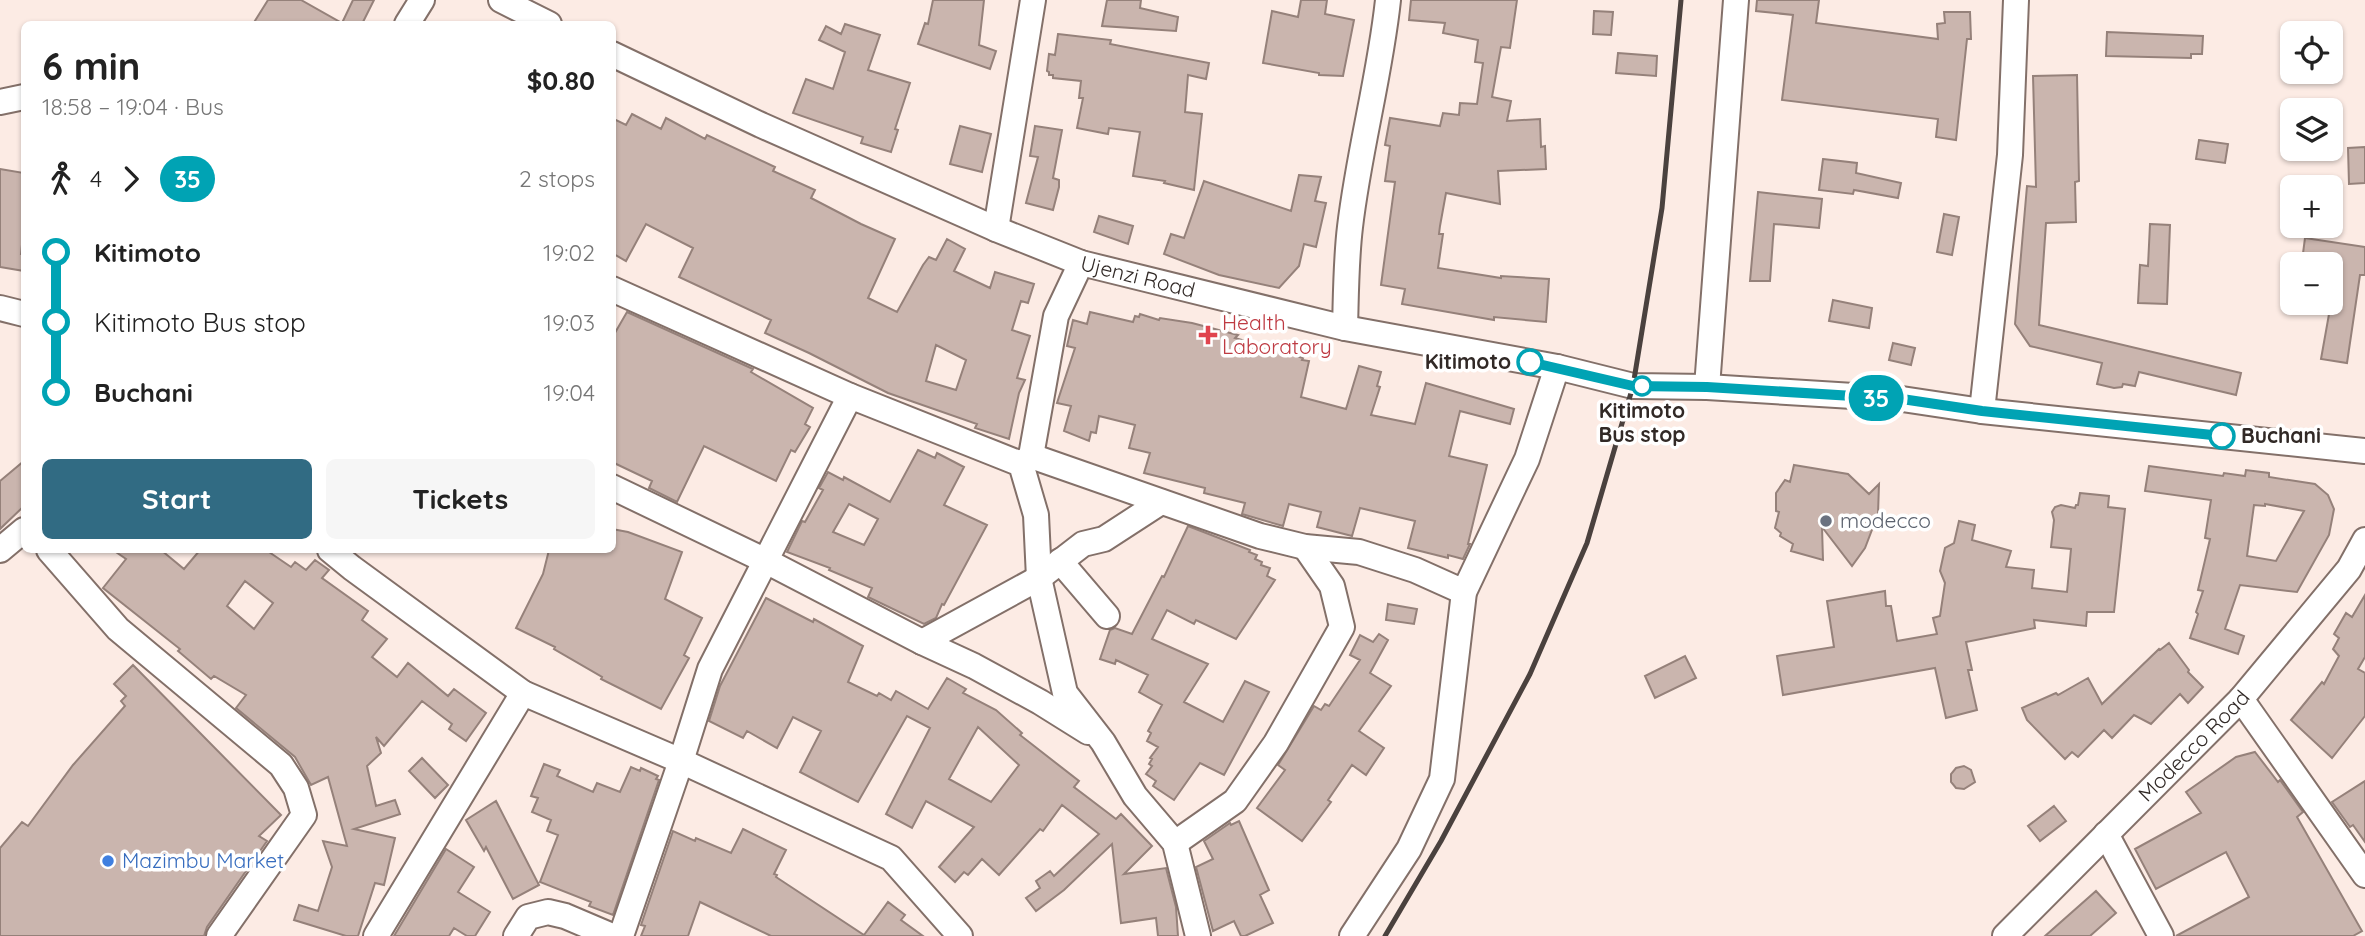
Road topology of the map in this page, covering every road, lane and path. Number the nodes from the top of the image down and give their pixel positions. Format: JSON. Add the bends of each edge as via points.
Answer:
{"nodes":[{"id":1,"x":422,"y":0,"type":"edge"},
{"id":2,"x":501,"y":0,"type":"edge"},
{"id":3,"x":1032,"y":0,"type":"edge"},
{"id":4,"x":1388,"y":0,"type":"edge"},
{"id":5,"x":1736,"y":0,"type":"edge"},
{"id":6,"x":2016,"y":0,"type":"edge"},
{"id":7,"x":409,"y":21,"type":"edge"},
{"id":8,"x":544,"y":21,"type":"edge"},
{"id":9,"x":616,"y":56,"type":"edge"},
{"id":10,"x":21,"y":98,"type":"edge"},
{"id":11,"x":0,"y":102,"type":"edge"},
{"id":12,"x":996,"y":229,"type":"junction"},
{"id":13,"x":1081,"y":262,"type":"junction"},
{"id":14,"x":616,"y":290,"type":"edge"},
{"id":15,"x":0,"y":308,"type":"edge"},
{"id":16,"x":21,"y":313,"type":"edge"},
{"id":17,"x":1345,"y":328,"type":"junction"},
{"id":18,"x":1556,"y":367,"type":"junction"},
{"id":19,"x":1707,"y":387,"type":"junction"},
{"id":20,"x":850,"y":396,"type":"junction"},
{"id":21,"x":1982,"y":411,"type":"junction"},
{"id":22,"x":2365,"y":452,"type":"edge"},
{"id":23,"x":1026,"y":460,"type":"junction"},
{"id":24,"x":616,"y":489,"type":"edge"},
{"id":25,"x":1161,"y":502,"type":"junction"},
{"id":26,"x":21,"y":533,"type":"edge"},
{"id":27,"x":2365,"y":540,"type":"edge"},
{"id":28,"x":1305,"y":547,"type":"junction"},
{"id":29,"x":0,"y":551,"type":"edge"},
{"id":30,"x":52,"y":553,"type":"edge"},
{"id":31,"x":334,"y":553,"type":"edge"},
{"id":32,"x":766,"y":561,"type":"junction"},
{"id":33,"x":1060,"y":561,"type":"junction"},
{"id":34,"x":1039,"y":578,"type":"junction"},
{"id":35,"x":1464,"y":592,"type":"junction"},
{"id":36,"x":1107,"y":616,"type":"dead end"},
{"id":37,"x":922,"y":642,"type":"junction"},
{"id":38,"x":523,"y":693,"type":"junction"},
{"id":39,"x":2241,"y":699,"type":"junction"},
{"id":40,"x":1103,"y":742,"type":"junction"},
{"id":41,"x":681,"y":761,"type":"junction"},
{"id":42,"x":2106,"y":834,"type":"junction"},
{"id":43,"x":1175,"y":843,"type":"junction"},
{"id":44,"x":2365,"y":875,"type":"edge"},
{"id":45,"x":219,"y":936,"type":"edge"},
{"id":46,"x":376,"y":936,"type":"edge"},
{"id":47,"x":516,"y":936,"type":"edge"},
{"id":48,"x":612,"y":936,"type":"edge"},
{"id":49,"x":621,"y":936,"type":"edge"},
{"id":50,"x":960,"y":936,"type":"edge"},
{"id":51,"x":1198,"y":936,"type":"edge"},
{"id":52,"x":1352,"y":936,"type":"edge"},
{"id":53,"x":2005,"y":936,"type":"edge"},
{"id":54,"x":2161,"y":936,"type":"edge"}],
"edges":[{"from":1,"to":7,"type":"street"},
{"from":2,"to":8,"type":"street"},
{"from":3,"to":12,"type":"street"},
{"from":4,"to":17,"type":"street","via":[[1350,225]]},
{"from":5,"to":19,"type":"street"},
{"from":6,"to":21,"type":"street","via":[[2010,155]]},
{"from":9,"to":12,"type":"street","name":"Ujenzi Road"},
{"from":10,"to":11,"type":"street"},
{"from":12,"to":13,"type":"street","name":"Ujenzi Road"},
{"from":13,"to":17,"type":"street","name":"Ujenzi Road"},
{"from":13,"to":23,"type":"street","via":[[1056,316]]},
{"from":14,"to":20,"type":"street"},
{"from":15,"to":16,"type":"street"},
{"from":17,"to":18,"type":"street","name":"Ujenzi Road"},
{"from":18,"to":19,"type":"street","name":"Ujenzi Road","via":[[1633,386]]},
{"from":18,"to":35,"type":"street","via":[[1527,458]]},
{"from":19,"to":21,"type":"street","name":"Ujenzi Road","via":[[1902,399]]},
{"from":20,"to":23,"type":"street"},
{"from":20,"to":32,"type":"street"},
{"from":21,"to":22,"type":"street","name":"Ujenzi Road"},
{"from":23,"to":25,"type":"street"},
{"from":23,"to":34,"type":"street","via":[[1036,515]]},
{"from":24,"to":32,"type":"street"},
{"from":25,"to":28,"type":"street"},
{"from":25,"to":33,"type":"street"},
{"from":26,"to":29,"type":"street"},
{"from":27,"to":39,"type":"street","name":"Modecco Road","via":[[2349,569]]},
{"from":28,"to":35,"type":"street","via":[[1359,552]]},
{"from":28,"to":43,"type":"street","via":[[1332,586],[1342,627],[1276,743],[1235,801]]},
{"from":30,"to":45,"type":"street","via":[[118,629],[281,765],[296,788],[303,815]]},
{"from":31,"to":38,"type":"street"},
{"from":32,"to":37,"type":"street"},
{"from":32,"to":41,"type":"street","via":[[710,669]]},
{"from":33,"to":34,"type":"street"},
{"from":33,"to":36,"type":"street"},
{"from":34,"to":37,"type":"street"},
{"from":34,"to":40,"type":"street","via":[[1065,693]]},
{"from":35,"to":52,"type":"street","via":[[1442,779],[1409,849]]},
{"from":37,"to":40,"type":"street","via":[[1040,702]]},
{"from":38,"to":41,"type":"street"},
{"from":38,"to":46,"type":"street"},
{"from":39,"to":42,"type":"street","name":"Modecco Road"},
{"from":39,"to":44,"type":"street"},
{"from":40,"to":43,"type":"street","via":[[1135,796]]},
{"from":41,"to":49,"type":"street"},
{"from":41,"to":50,"type":"street","via":[[891,858]]},
{"from":42,"to":53,"type":"street","name":"Modecco Road"},
{"from":42,"to":54,"type":"street"},
{"from":43,"to":51,"type":"street"},
{"from":47,"to":48,"type":"street","via":[[528,917],[548,912]]}]}
